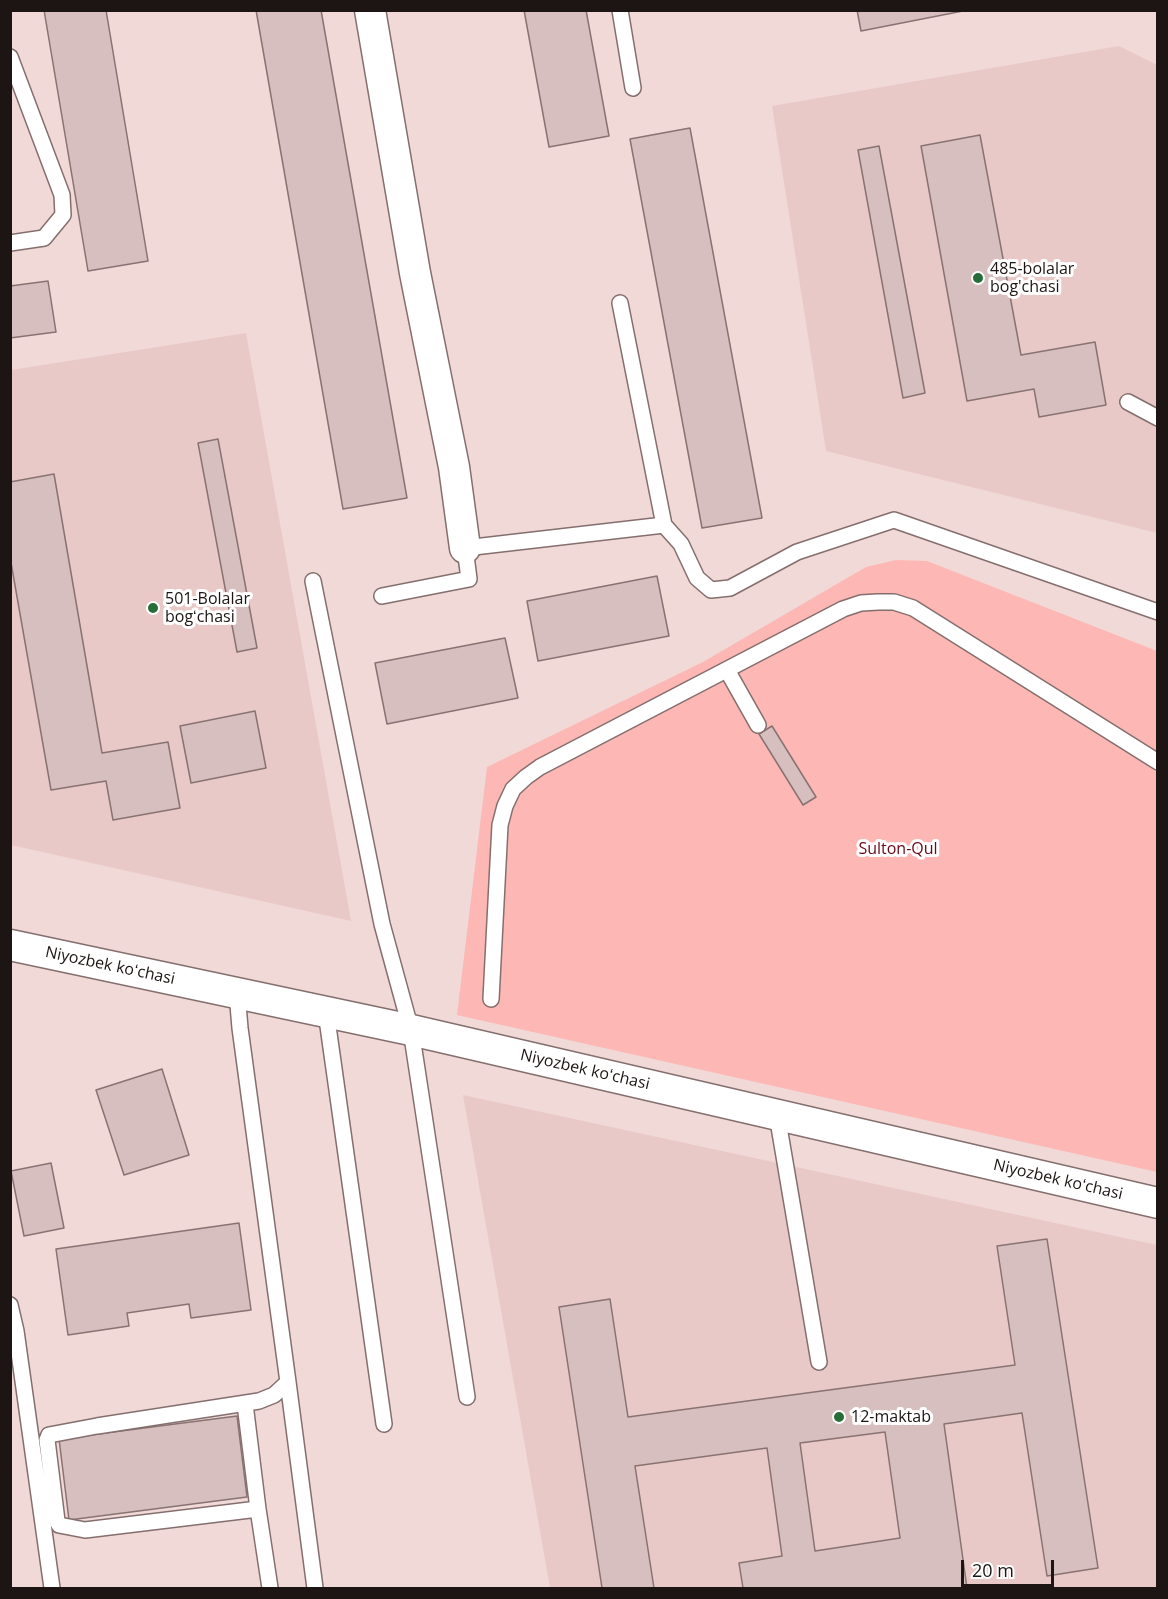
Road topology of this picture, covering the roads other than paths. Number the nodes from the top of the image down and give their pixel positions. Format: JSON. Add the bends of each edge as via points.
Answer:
{"nodes":[{"id":1,"x":370,"y":10,"type":"edge"},
{"id":2,"x":620,"y":10,"type":"edge"},
{"id":3,"x":10,"y":57,"type":"edge"},
{"id":4,"x":633,"y":88,"type":"dead end"},
{"id":5,"x":10,"y":243,"type":"edge"},
{"id":6,"x":620,"y":303,"type":"dead end"},
{"id":7,"x":1128,"y":402,"type":"dead end"},
{"id":8,"x":1158,"y":418,"type":"edge"},
{"id":9,"x":664,"y":525,"type":"junction"},
{"id":10,"x":465,"y":548,"type":"junction"},
{"id":11,"x":313,"y":581,"type":"dead end"},
{"id":12,"x":382,"y":596,"type":"dead end"},
{"id":13,"x":1158,"y":612,"type":"edge"},
{"id":14,"x":727,"y":670,"type":"junction"},
{"id":15,"x":758,"y":726,"type":"dead end"},
{"id":16,"x":1158,"y":762,"type":"edge"},
{"id":17,"x":10,"y":945,"type":"edge"},
{"id":18,"x":237,"y":993,"type":"junction"},
{"id":19,"x":491,"y":999,"type":"dead end"},
{"id":20,"x":326,"y":1011,"type":"junction"},
{"id":21,"x":411,"y":1030,"type":"junction"},
{"id":22,"x":777,"y":1115,"type":"junction"},
{"id":23,"x":1158,"y":1203,"type":"edge"},
{"id":24,"x":10,"y":1305,"type":"edge"},
{"id":25,"x":819,"y":1362,"type":"dead end"},
{"id":26,"x":288,"y":1382,"type":"junction"},
{"id":27,"x":467,"y":1397,"type":"dead end"},
{"id":28,"x":245,"y":1404,"type":"junction"},
{"id":29,"x":384,"y":1424,"type":"dead end"},
{"id":30,"x":258,"y":1509,"type":"junction"},
{"id":31,"x":52,"y":1588,"type":"edge"},
{"id":32,"x":270,"y":1588,"type":"edge"},
{"id":33,"x":315,"y":1588,"type":"edge"}],
"edges":[{"from":1,"to":10,"type":"street","via":[[415,273],[454,467]]},
{"from":2,"to":4,"type":"lane"},
{"from":3,"to":5,"type":"lane","via":[[62,195],[63,215],[44,238]]},
{"from":6,"to":9,"type":"lane"},
{"from":7,"to":8,"type":"lane"},
{"from":9,"to":10,"type":"lane"},
{"from":9,"to":13,"type":"lane","via":[[681,544],[697,578],[711,590],[730,588],[797,552],[894,520]]},
{"from":10,"to":12,"type":"lane","via":[[469,579]]},
{"from":11,"to":21,"type":"lane","via":[[382,924]]},
{"from":14,"to":15,"type":"lane"},
{"from":14,"to":16,"type":"lane","via":[[843,609],[861,603],[894,602],[913,608]]},
{"from":14,"to":19,"type":"lane","via":[[540,767],[513,789],[500,825]]},
{"from":17,"to":18,"type":"street","name":"Niyozbek koʻchasi"},
{"from":18,"to":20,"type":"street","name":"Niyozbek koʻchasi"},
{"from":18,"to":26,"type":"lane"},
{"from":20,"to":21,"type":"street","name":"Niyozbek koʻchasi"},
{"from":20,"to":29,"type":"lane"},
{"from":21,"to":22,"type":"street","name":"Niyozbek koʻchasi"},
{"from":21,"to":27,"type":"lane"},
{"from":22,"to":23,"type":"street","name":"Niyozbek koʻchasi"},
{"from":22,"to":25,"type":"lane"},
{"from":24,"to":31,"type":"lane"},
{"from":26,"to":28,"type":"lane","via":[[274,1395]]},
{"from":26,"to":33,"type":"lane"},
{"from":28,"to":30,"type":"lane"},
{"from":28,"to":30,"type":"lane","via":[[49,1435],[55,1509],[59,1526],[85,1530]]},
{"from":30,"to":32,"type":"lane"}]}
